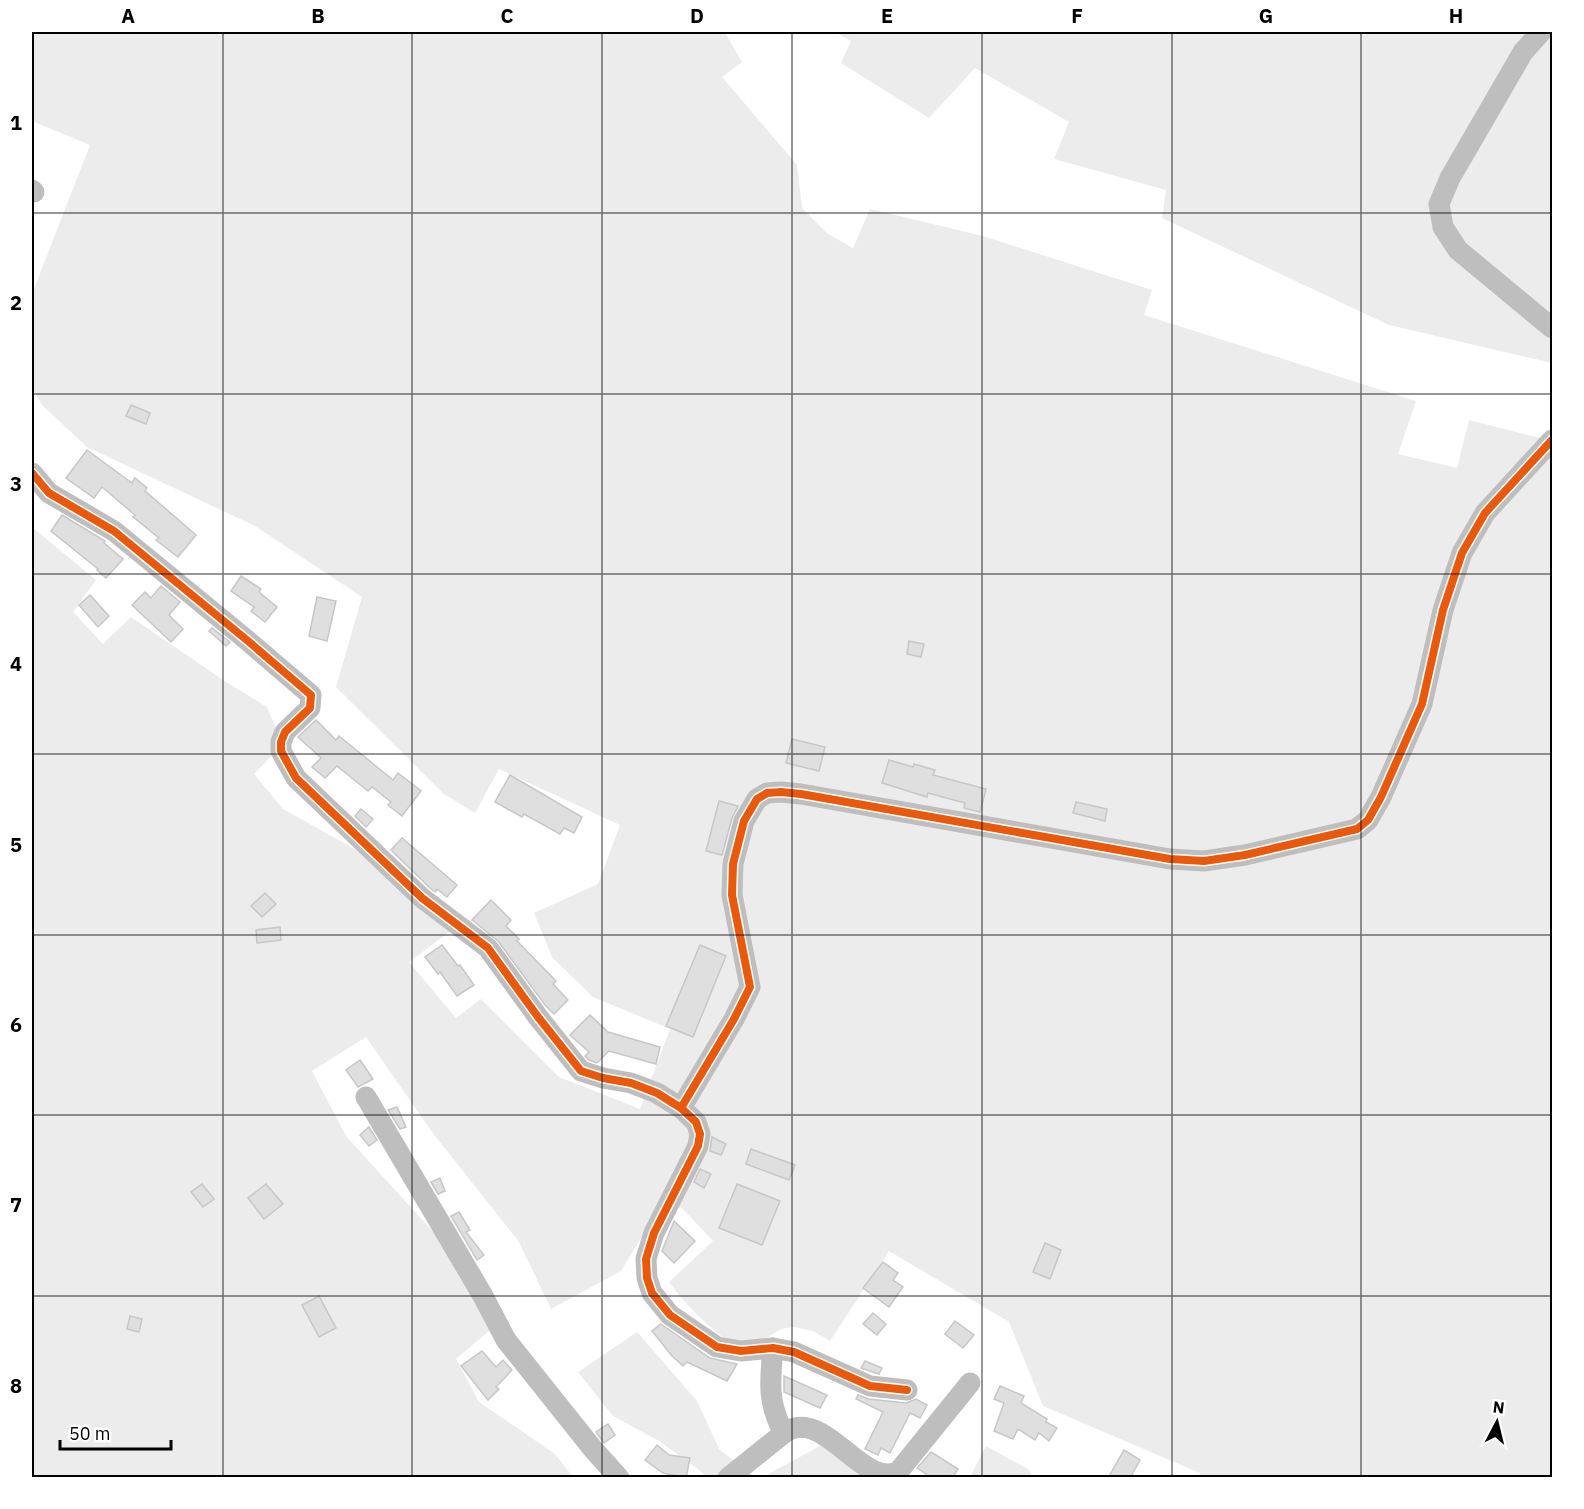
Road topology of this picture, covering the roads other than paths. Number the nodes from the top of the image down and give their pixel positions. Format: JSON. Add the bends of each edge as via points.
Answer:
{"nodes":[{"id":1,"x":1541,"y":32,"type":"edge"},
{"id":2,"x":1552,"y":328,"type":"edge"},
{"id":3,"x":1552,"y":440,"type":"edge"},
{"id":4,"x":32,"y":473,"type":"edge"},
{"id":5,"x":366,"y":1097,"type":"dead end"},
{"id":6,"x":681,"y":1108,"type":"junction"},
{"id":7,"x":772,"y":1348,"type":"junction"},
{"id":8,"x":970,"y":1383,"type":"dead end"},
{"id":9,"x":907,"y":1390,"type":"dead end"},
{"id":10,"x":784,"y":1433,"type":"junction"},
{"id":11,"x":618,"y":1478,"type":"edge"},
{"id":12,"x":728,"y":1478,"type":"edge"}],
"edges":[{"from":1,"to":2,"type":"street","via":[[1523,52],[1439,204],[1443,227],[1458,250]]},
{"from":3,"to":6,"type":"street","via":[[1485,513],[1462,553],[1443,610],[1422,704],[1381,797],[1368,820],[1357,829],[1204,861],[1170,859],[801,794],[781,792],[757,799],[744,821],[731,874],[750,987]]},
{"from":4,"to":6,"type":"street","via":[[49,493],[114,531],[310,695],[310,708],[281,741],[281,751],[296,778],[422,898],[488,948],[581,1071],[631,1083]]},
{"from":5,"to":11,"type":"street","via":[[506,1340]]},
{"from":6,"to":7,"type":"street","via":[[696,1122],[700,1134],[646,1259],[652,1293],[670,1315],[717,1347],[741,1351]]},
{"from":7,"to":9,"type":"street","via":[[794,1352],[870,1386]]},
{"from":7,"to":10,"type":"street","via":[[769,1390],[775,1417]]},
{"from":8,"to":10,"type":"street","via":[[898,1472],[891,1475],[874,1470],[818,1432],[798,1426]]},
{"from":10,"to":12,"type":"street"}]}
